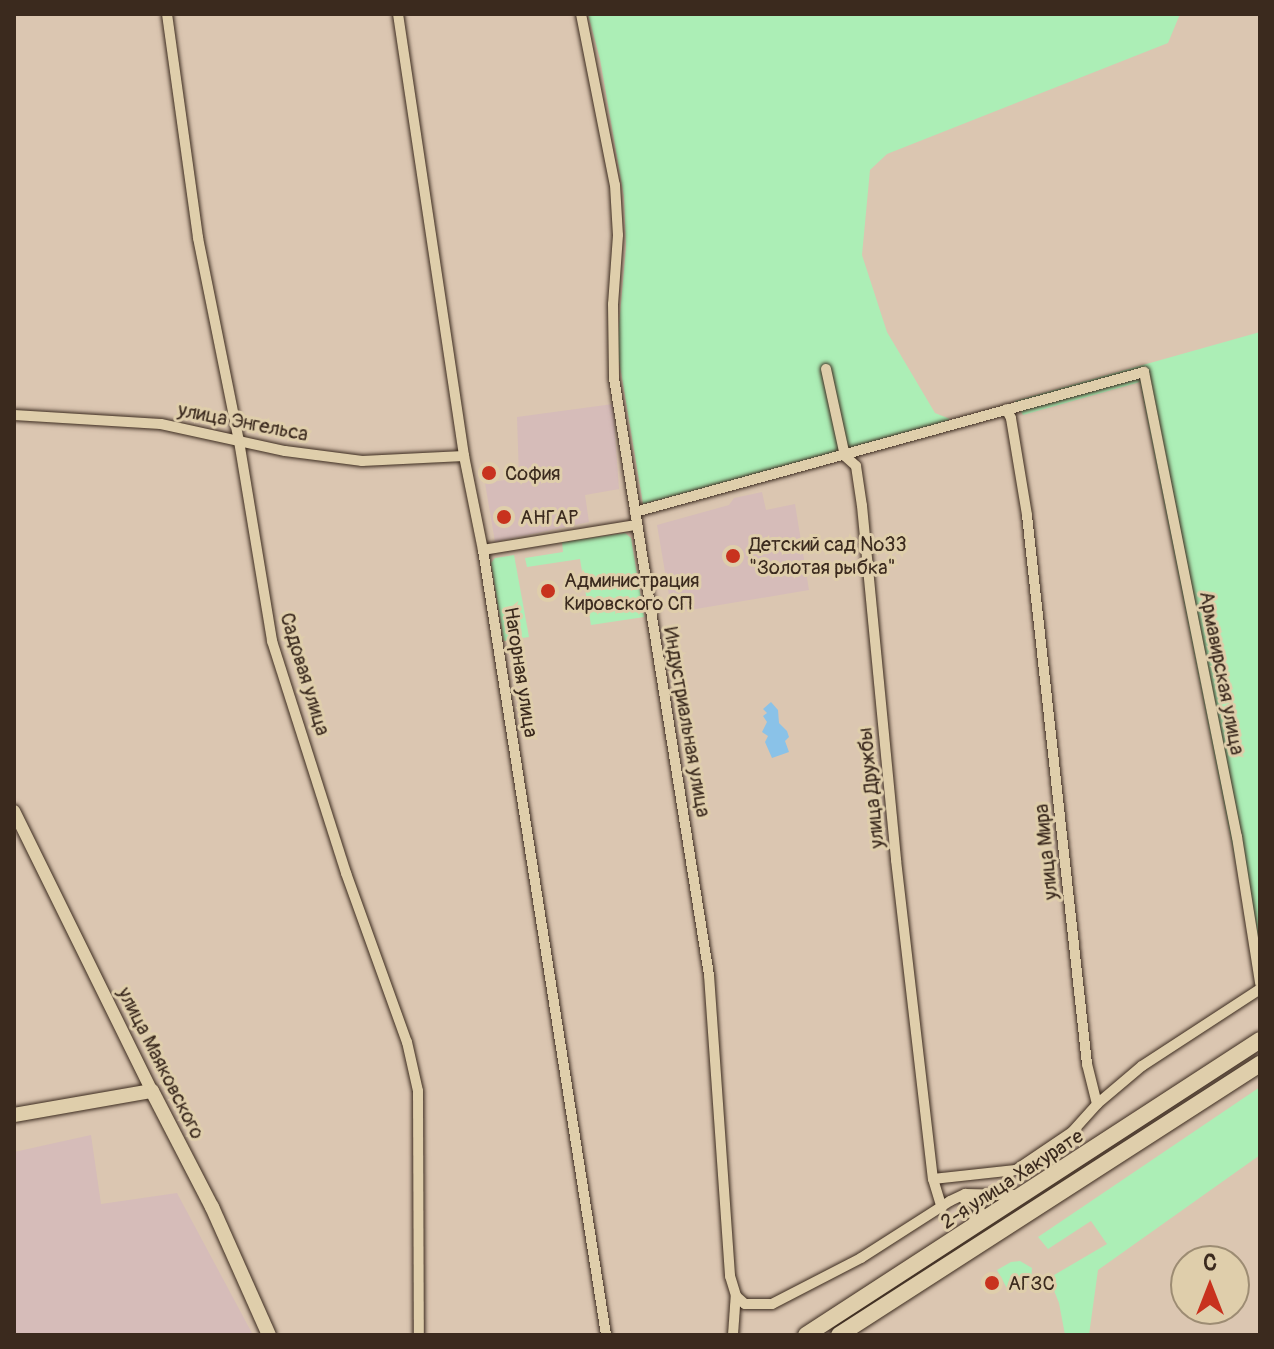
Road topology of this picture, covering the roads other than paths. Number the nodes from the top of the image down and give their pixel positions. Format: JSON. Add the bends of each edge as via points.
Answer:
{"nodes":[{"id":1,"x":167,"y":14,"type":"edge"},
{"id":2,"x":398,"y":14,"type":"edge"},
{"id":3,"x":581,"y":14,"type":"edge"},
{"id":4,"x":826,"y":369,"type":"dead end"},
{"id":5,"x":1006,"y":409,"type":"junction"},
{"id":6,"x":14,"y":415,"type":"edge"},
{"id":7,"x":239,"y":441,"type":"junction"},
{"id":8,"x":464,"y":456,"type":"junction"},
{"id":9,"x":845,"y":456,"type":"junction"},
{"id":10,"x":635,"y":512,"type":"junction"},
{"id":11,"x":636,"y":525,"type":"junction"},
{"id":12,"x":483,"y":550,"type":"junction"},
{"id":13,"x":14,"y":811,"type":"edge"},
{"id":14,"x":1260,"y":983,"type":"edge"},
{"id":15,"x":1260,"y":989,"type":"edge"},
{"id":16,"x":1260,"y":1040,"type":"edge"},
{"id":17,"x":1256,"y":1067,"type":"edge"},
{"id":18,"x":1195,"y":1084,"type":"junction"},
{"id":19,"x":152,"y":1091,"type":"junction"},
{"id":20,"x":1097,"y":1104,"type":"junction"},
{"id":21,"x":14,"y":1115,"type":"edge"},
{"id":22,"x":933,"y":1179,"type":"junction"},
{"id":23,"x":946,"y":1204,"type":"junction"},
{"id":24,"x":889,"y":1281,"type":"junction"},
{"id":25,"x":736,"y":1296,"type":"junction"},
{"id":26,"x":269,"y":1335,"type":"edge"},
{"id":27,"x":419,"y":1335,"type":"edge"},
{"id":28,"x":606,"y":1335,"type":"edge"},
{"id":29,"x":733,"y":1335,"type":"edge"},
{"id":30,"x":806,"y":1335,"type":"edge"},
{"id":31,"x":839,"y":1335,"type":"edge"}],
"edges":[{"from":1,"to":7,"type":"street","name":"Садовая улица","via":[[198,238]]},
{"from":2,"to":8,"type":"street","name":"Нагорная улица"},
{"from":3,"to":10,"type":"street","name":"Индустриальная улица","via":[[615,185],[614,378]]},
{"from":4,"to":9,"type":"street","name":"улица Дружбы"},
{"from":5,"to":9,"type":"street"},
{"from":5,"to":14,"type":"street","name":"Армавирская улица","via":[[1144,372],[1237,837]]},
{"from":5,"to":20,"type":"street","name":"улица Мира","via":[[1027,515],[1087,1064]]},
{"from":6,"to":7,"type":"street","name":"улица Энгельса","via":[[161,424]]},
{"from":7,"to":8,"type":"street","name":"улица Энгельса","via":[[362,461]]},
{"from":7,"to":27,"type":"street","name":"Садовая улица","via":[[272,641],[407,1042],[418,1091]]},
{"from":8,"to":12,"type":"street","name":"Нагорная улица"},
{"from":9,"to":10,"type":"street"},
{"from":9,"to":22,"type":"street","name":"улица Дружбы","via":[[856,466],[862,506]]},
{"from":10,"to":11,"type":"street","name":"Индустриальная улица"},
{"from":11,"to":12,"type":"street"},
{"from":11,"to":25,"type":"street","name":"Индустриальная улица","via":[[709,975],[730,1276]]},
{"from":12,"to":28,"type":"street","name":"Нагорная улица"},
{"from":13,"to":19,"type":"street","name":"улица Маяковского"},
{"from":15,"to":20,"type":"street","via":[[1142,1066]]},
{"from":16,"to":18,"type":"main road","name":"2-я улица Хакурате"},
{"from":17,"to":31,"type":"main road","name":"2-я улица Хакурате"},
{"from":18,"to":23,"type":"street","via":[[1013,1197],[981,1193]]},
{"from":18,"to":24,"type":"main road","name":"2-я улица Хакурате"},
{"from":19,"to":21,"type":"main road"},
{"from":19,"to":26,"type":"main road","name":"улица Маяковского","via":[[206,1194]]},
{"from":20,"to":22,"type":"street","via":[[1072,1132],[1016,1170]]},
{"from":22,"to":23,"type":"street","name":"улица Дружбы"},
{"from":23,"to":24,"type":"street","via":[[970,1198],[980,1211],[973,1222]]},
{"from":23,"to":25,"type":"street","via":[[783,1299],[758,1306]]},
{"from":24,"to":30,"type":"main road","name":"2-я улица Хакурате"},
{"from":25,"to":29,"type":"street","name":"Индустриальная улица"}]}
